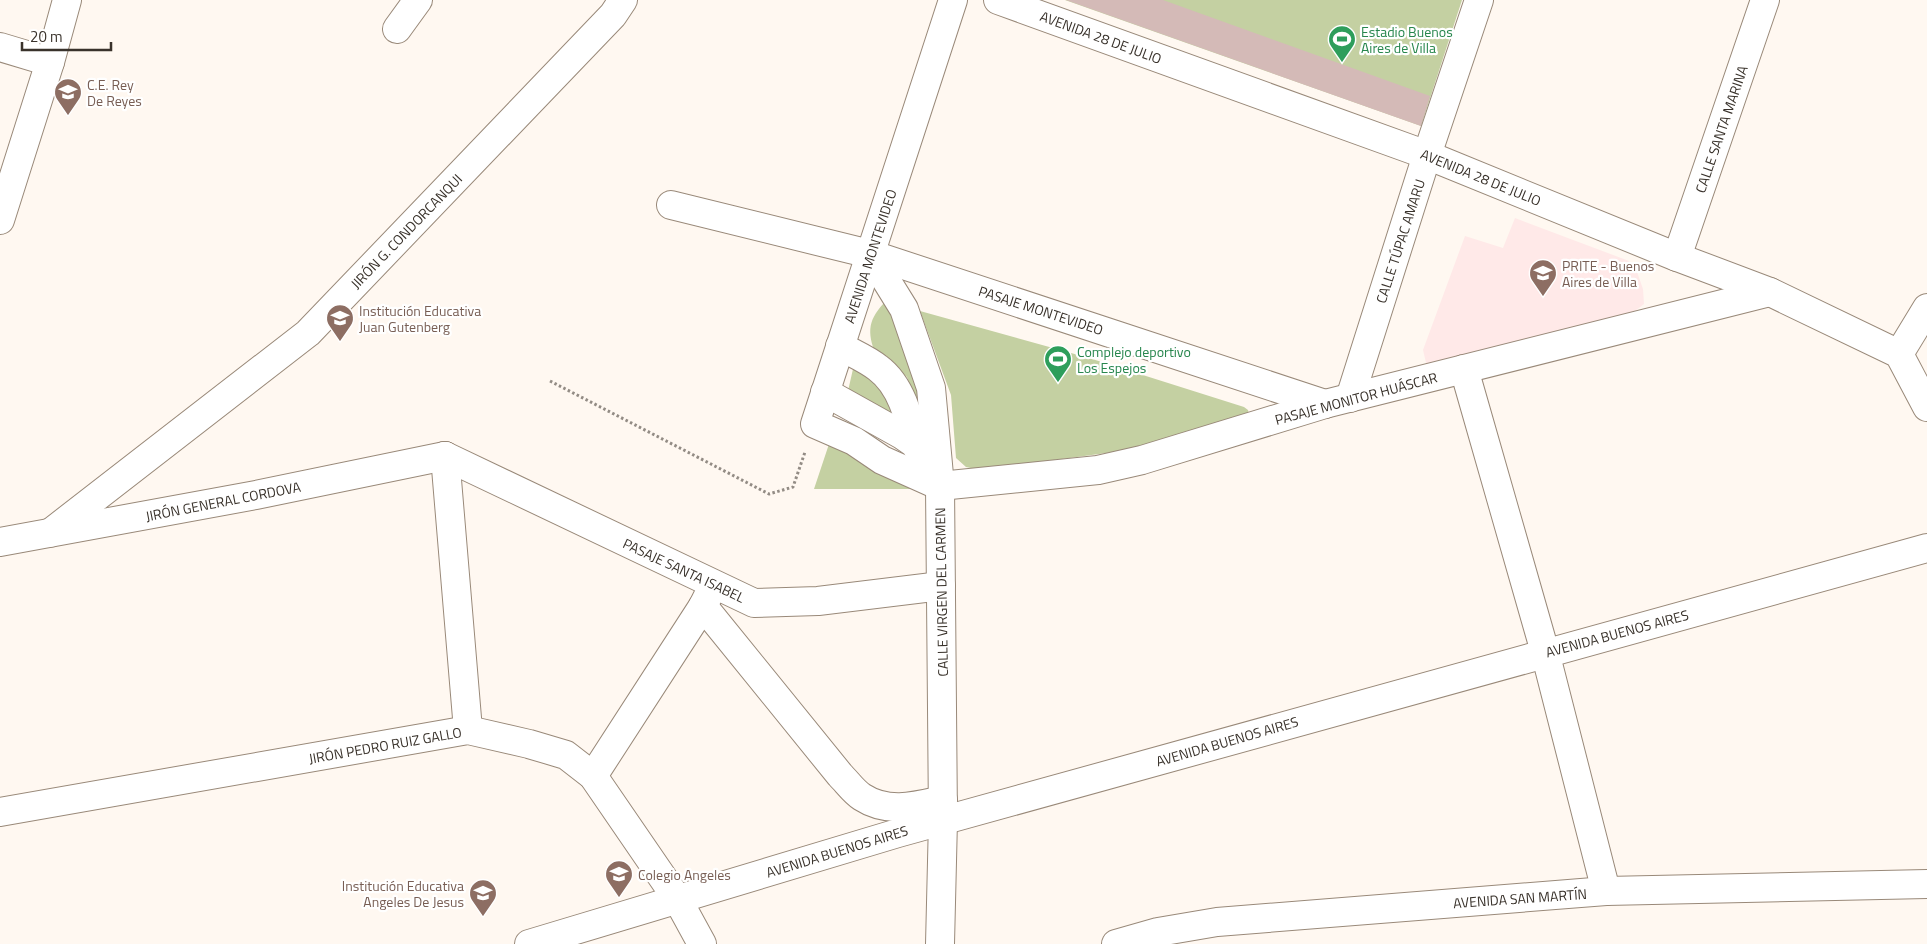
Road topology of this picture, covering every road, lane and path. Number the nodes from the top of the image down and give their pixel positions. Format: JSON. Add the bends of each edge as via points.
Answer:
{"nodes":[{"id":1,"x":68,"y":0,"type":"edge"},
{"id":2,"x":418,"y":0,"type":"edge"},
{"id":3,"x":624,"y":0,"type":"edge"},
{"id":4,"x":953,"y":0,"type":"edge"},
{"id":5,"x":998,"y":0,"type":"edge"},
{"id":6,"x":1480,"y":0,"type":"edge"},
{"id":7,"x":1765,"y":0,"type":"edge"},
{"id":8,"x":397,"y":29,"type":"dead end"},
{"id":9,"x":0,"y":47,"type":"edge"},
{"id":10,"x":50,"y":62,"type":"junction"},
{"id":11,"x":1427,"y":155,"type":"junction"},
{"id":12,"x":671,"y":205,"type":"dead end"},
{"id":13,"x":0,"y":220,"type":"edge"},
{"id":14,"x":870,"y":254,"type":"junction"},
{"id":15,"x":1677,"y":257,"type":"junction"},
{"id":16,"x":1770,"y":292,"type":"junction"},
{"id":17,"x":1927,"y":308,"type":"edge"},
{"id":18,"x":840,"y":346,"type":"junction"},
{"id":19,"x":1899,"y":354,"type":"junction"},
{"id":20,"x":1464,"y":369,"type":"junction"},
{"id":21,"x":550,"y":380,"type":"dead end"},
{"id":22,"x":825,"y":392,"type":"junction"},
{"id":23,"x":1338,"y":401,"type":"junction"},
{"id":24,"x":1927,"y":407,"type":"edge"},
{"id":25,"x":815,"y":424,"type":"junction"},
{"id":26,"x":915,"y":444,"type":"junction"},
{"id":27,"x":445,"y":456,"type":"junction"},
{"id":28,"x":940,"y":486,"type":"junction"},
{"id":29,"x":50,"y":534,"type":"junction"},
{"id":30,"x":0,"y":542,"type":"edge"},
{"id":31,"x":1927,"y":548,"type":"edge"},
{"id":32,"x":941,"y":586,"type":"junction"},
{"id":33,"x":708,"y":595,"type":"junction"},
{"id":34,"x":1546,"y":652,"type":"junction"},
{"id":35,"x":468,"y":730,"type":"junction"},
{"id":36,"x":593,"y":776,"type":"junction"},
{"id":37,"x":943,"y":810,"type":"junction"},
{"id":38,"x":0,"y":812,"type":"edge"},
{"id":39,"x":1927,"y":884,"type":"edge"},
{"id":40,"x":1606,"y":891,"type":"junction"},
{"id":41,"x":678,"y":900,"type":"junction"},
{"id":42,"x":529,"y":944,"type":"edge"},
{"id":43,"x":702,"y":944,"type":"edge"},
{"id":44,"x":940,"y":944,"type":"edge"},
{"id":45,"x":1116,"y":944,"type":"edge"}],
"edges":[{"from":1,"to":10,"type":"street"},
{"from":2,"to":8,"type":"street"},
{"from":3,"to":29,"type":"street","name":"JIRÓN G. CONDORCANQUI","via":[[308,333]]},
{"from":4,"to":14,"type":"street","name":"AVENIDA MONTEVIDEO"},
{"from":5,"to":11,"type":"street","name":"AVENIDA 28 DE JULIO"},
{"from":6,"to":11,"type":"street","name":"CALLE TÚPAC AMARU"},
{"from":7,"to":15,"type":"street","name":"CALLE SANTA MARINA"},
{"from":9,"to":10,"type":"street"},
{"from":10,"to":13,"type":"street"},
{"from":11,"to":15,"type":"street","name":"AVENIDA 28 DE JULIO"},
{"from":11,"to":23,"type":"street","name":"CALLE TÚPAC AMARU"},
{"from":12,"to":14,"type":"street","name":"PASAJE MONTEVIDEO"},
{"from":14,"to":18,"type":"street","name":"AVENIDA MONTEVIDEO"},
{"from":14,"to":23,"type":"street","name":"PASAJE MONTEVIDEO"},
{"from":14,"to":28,"type":"street","name":"CALLE VIRGEN DEL CARMEN","via":[[904,309],[932,388]]},
{"from":15,"to":16,"type":"street","name":"AVENIDA 28 DE JULIO"},
{"from":16,"to":19,"type":"street","name":"AVENIDA 28 DE JULIO"},
{"from":16,"to":20,"type":"street","name":"PASAJE MONITOR HUÁSCAR"},
{"from":17,"to":19,"type":"street"},
{"from":18,"to":22,"type":"street","name":"AVENIDA MONTEVIDEO"},
{"from":18,"to":26,"type":"street","via":[[878,368],[893,383],[910,420]]},
{"from":19,"to":24,"type":"street"},
{"from":20,"to":23,"type":"street","name":"PASAJE MONITOR HUÁSCAR"},
{"from":20,"to":34,"type":"street"},
{"from":21,"to":25,"type":"path","via":[[770,494],[794,488]]},
{"from":22,"to":25,"type":"street","name":"AVENIDA MONTEVIDEO"},
{"from":22,"to":26,"type":"street"},
{"from":23,"to":28,"type":"street","name":"PASAJE MONITOR HUÁSCAR","via":[[1142,460],[1098,470]]},
{"from":25,"to":28,"type":"street"},
{"from":26,"to":28,"type":"street"},
{"from":27,"to":29,"type":"street","name":"JIRÓN GENERAL CORDOVA"},
{"from":27,"to":33,"type":"street","name":"PASAJE SANTA ISABEL"},
{"from":27,"to":35,"type":"street"},
{"from":28,"to":32,"type":"street","name":"CALLE VIRGEN DEL CARMEN"},
{"from":29,"to":30,"type":"street","name":"JIRÓN GENERAL CORDOVA"},
{"from":31,"to":34,"type":"street","name":"AVENIDA BUENOS AIRES"},
{"from":32,"to":33,"type":"street","name":"PASAJE SANTA ISABEL","via":[[818,601],[754,603]]},
{"from":32,"to":37,"type":"street","name":"CALLE VIRGEN DEL CARMEN"},
{"from":33,"to":36,"type":"street"},
{"from":33,"to":37,"type":"street","via":[[840,775],[862,797],[880,806]]},
{"from":34,"to":37,"type":"street","name":"AVENIDA BUENOS AIRES"},
{"from":34,"to":40,"type":"street"},
{"from":35,"to":36,"type":"street","name":"JIRÓN PEDRO RUIZ GALLO","via":[[566,755]]},
{"from":35,"to":38,"type":"street","name":"JIRÓN PEDRO RUIZ GALLO"},
{"from":36,"to":41,"type":"street","name":"JIRÓN PEDRO RUIZ GALLO"},
{"from":37,"to":41,"type":"street","name":"AVENIDA BUENOS AIRES"},
{"from":37,"to":44,"type":"street","name":"CALLE VIRGEN DEL CARMEN"},
{"from":39,"to":40,"type":"street","name":"AVENIDA SAN MARTÍN"},
{"from":40,"to":45,"type":"street","name":"AVENIDA SAN MARTÍN","via":[[1217,922],[1158,932]]},
{"from":41,"to":42,"type":"street","name":"AVENIDA BUENOS AIRES"},
{"from":41,"to":43,"type":"street","name":"JIRÓN PEDRO RUIZ GALLO"}]}
